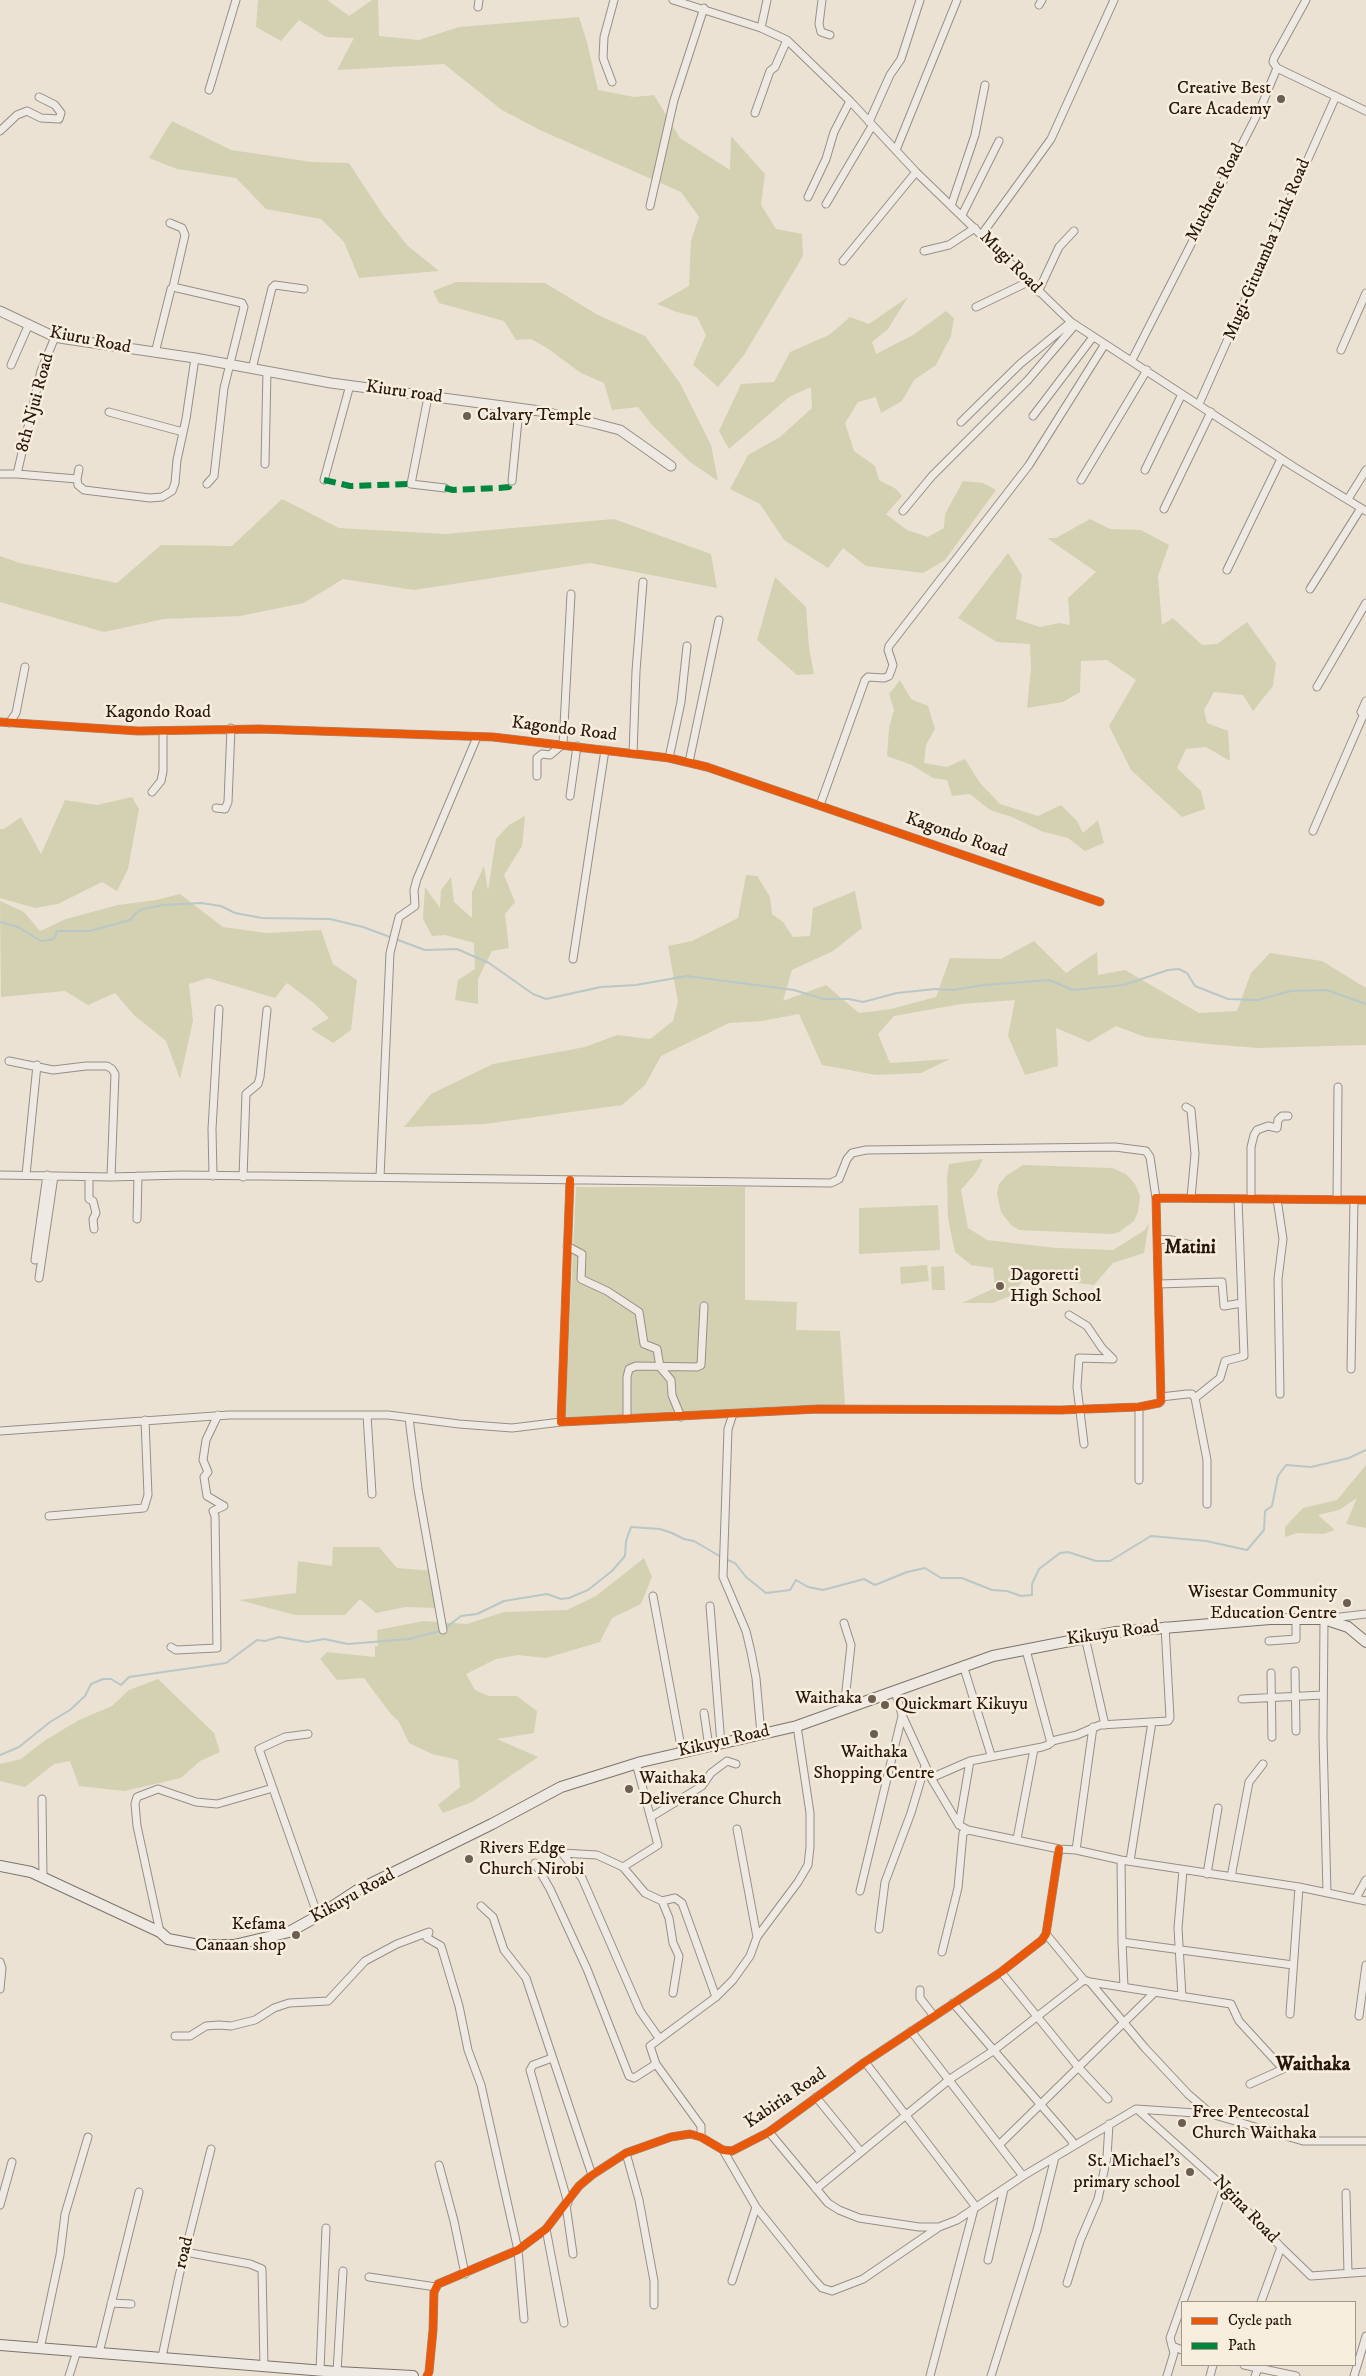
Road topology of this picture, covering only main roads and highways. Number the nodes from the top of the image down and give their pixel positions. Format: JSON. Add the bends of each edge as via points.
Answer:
{"nodes":[{"id":1,"x":1366,"y":1642,"type":"edge"},
{"id":2,"x":0,"y":1868,"type":"edge"},
{"id":3,"x":0,"y":2345,"type":"edge"},
{"id":4,"x":413,"y":2376,"type":"edge"}],
"edges":[{"from":1,"to":2,"type":"main road","name":"Kikuyu Road","via":[[1348,1626],[1324,1618],[1296,1618],[1165,1626],[1085,1636],[964,1665],[797,1726],[636,1763],[561,1787],[356,1890],[318,1916],[273,1937],[234,1945],[200,1945],[168,1939],[160,1932],[31,1872]]},
{"from":3,"to":4,"type":"main road"}]}
